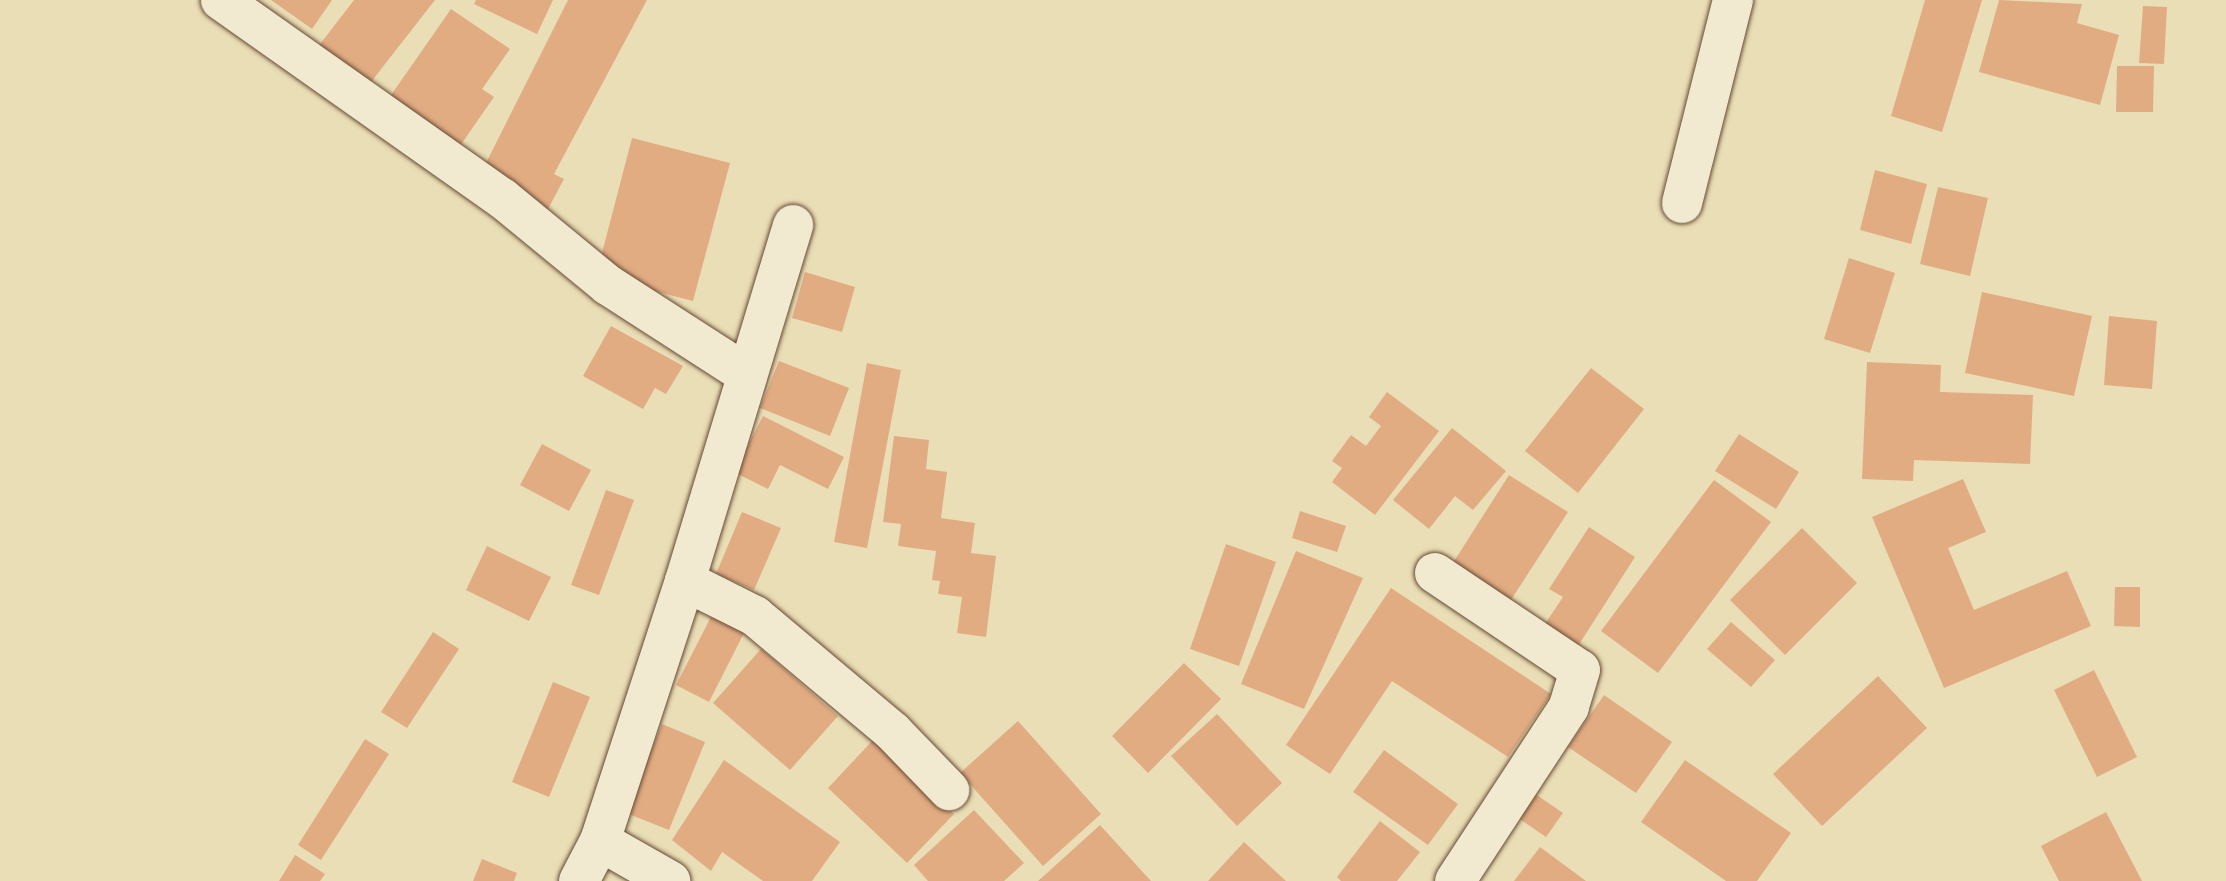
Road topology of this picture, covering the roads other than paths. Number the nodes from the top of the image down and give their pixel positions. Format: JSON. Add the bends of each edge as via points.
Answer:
{"nodes":[{"id":1,"x":221,"y":0,"type":"edge"},
{"id":2,"x":1733,"y":0,"type":"edge"},
{"id":3,"x":1682,"y":203,"type":"dead end"},
{"id":4,"x":793,"y":225,"type":"dead end"},
{"id":5,"x":746,"y":374,"type":"junction"},
{"id":6,"x":1435,"y":573,"type":"dead end"},
{"id":7,"x":685,"y":581,"type":"junction"},
{"id":8,"x":949,"y":790,"type":"dead end"},
{"id":9,"x":600,"y":841,"type":"junction"},
{"id":10,"x":579,"y":881,"type":"edge"},
{"id":11,"x":670,"y":881,"type":"edge"},
{"id":12,"x":1455,"y":881,"type":"edge"}],
"edges":[{"from":1,"to":5,"type":"street","via":[[502,198],[608,285]]},
{"from":2,"to":3,"type":"street"},
{"from":4,"to":5,"type":"street"},
{"from":5,"to":7,"type":"street"},
{"from":6,"to":12,"type":"street","via":[[1580,670],[1569,707]]},
{"from":7,"to":8,"type":"street","via":[[755,616],[893,732]]},
{"from":7,"to":9,"type":"street"},
{"from":9,"to":10,"type":"street"},
{"from":9,"to":11,"type":"street"}]}
